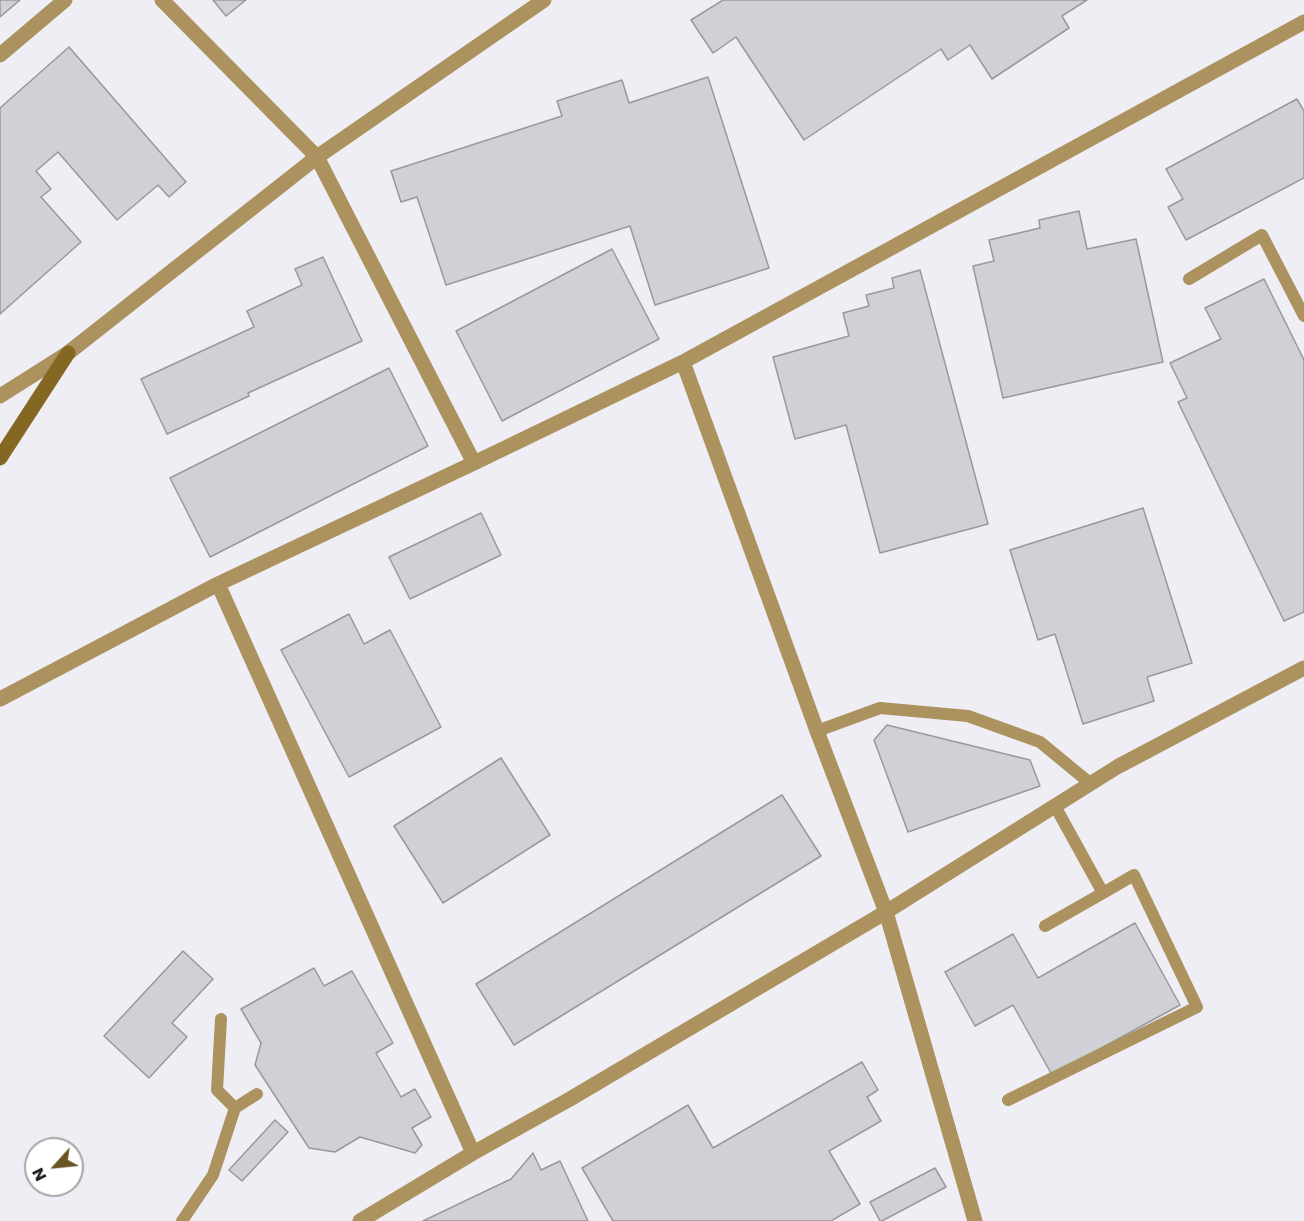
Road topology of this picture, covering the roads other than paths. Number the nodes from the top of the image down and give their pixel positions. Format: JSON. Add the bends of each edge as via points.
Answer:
{"nodes":[{"id":1,"x":65,"y":0,"type":"edge"},
{"id":2,"x":162,"y":0,"type":"edge"},
{"id":3,"x":544,"y":0,"type":"edge"},
{"id":4,"x":1304,"y":22,"type":"edge"},
{"id":5,"x":0,"y":55,"type":"edge"},
{"id":6,"x":317,"y":157,"type":"junction"},
{"id":7,"x":1189,"y":279,"type":"dead end"},
{"id":8,"x":1304,"y":316,"type":"edge"},
{"id":9,"x":68,"y":352,"type":"junction"},
{"id":10,"x":683,"y":362,"type":"junction"},
{"id":11,"x":0,"y":396,"type":"edge"},
{"id":12,"x":0,"y":458,"type":"edge"},
{"id":13,"x":474,"y":463,"type":"junction"},
{"id":14,"x":218,"y":584,"type":"junction"},
{"id":15,"x":1304,"y":668,"type":"edge"},
{"id":16,"x":0,"y":699,"type":"edge"},
{"id":17,"x":818,"y":731,"type":"junction"},
{"id":18,"x":1091,"y":784,"type":"junction"},
{"id":19,"x":1055,"y":806,"type":"junction"},
{"id":20,"x":1103,"y":893,"type":"junction"},
{"id":21,"x":886,"y":912,"type":"junction"},
{"id":22,"x":1045,"y":926,"type":"dead end"},
{"id":23,"x":221,"y":1019,"type":"dead end"},
{"id":24,"x":257,"y":1094,"type":"dead end"},
{"id":25,"x":1008,"y":1100,"type":"dead end"},
{"id":26,"x":234,"y":1108,"type":"junction"},
{"id":27,"x":473,"y":1153,"type":"junction"},
{"id":28,"x":182,"y":1221,"type":"edge"},
{"id":29,"x":360,"y":1221,"type":"edge"},
{"id":30,"x":975,"y":1221,"type":"edge"}],
"edges":[{"from":1,"to":5,"type":"street"},
{"from":2,"to":6,"type":"street"},
{"from":3,"to":6,"type":"street"},
{"from":4,"to":10,"type":"street"},
{"from":6,"to":9,"type":"street"},
{"from":6,"to":13,"type":"street"},
{"from":7,"to":8,"type":"lane","via":[[1262,235]]},
{"from":9,"to":11,"type":"street"},
{"from":9,"to":12,"type":"street"},
{"from":10,"to":13,"type":"street"},
{"from":10,"to":17,"type":"street"},
{"from":13,"to":14,"type":"street"},
{"from":14,"to":16,"type":"street"},
{"from":14,"to":27,"type":"street"},
{"from":15,"to":18,"type":"street"},
{"from":17,"to":18,"type":"lane","via":[[880,708],[968,716],[1040,742]]},
{"from":17,"to":21,"type":"street"},
{"from":18,"to":19,"type":"street"},
{"from":19,"to":20,"type":"lane"},
{"from":19,"to":21,"type":"street"},
{"from":20,"to":22,"type":"lane"},
{"from":20,"to":25,"type":"lane","via":[[1134,875],[1197,1007]]},
{"from":21,"to":27,"type":"street"},
{"from":21,"to":30,"type":"street"},
{"from":23,"to":26,"type":"lane","via":[[217,1090]]},
{"from":24,"to":26,"type":"lane"},
{"from":26,"to":28,"type":"lane","via":[[213,1175]]},
{"from":27,"to":29,"type":"street"}]}
